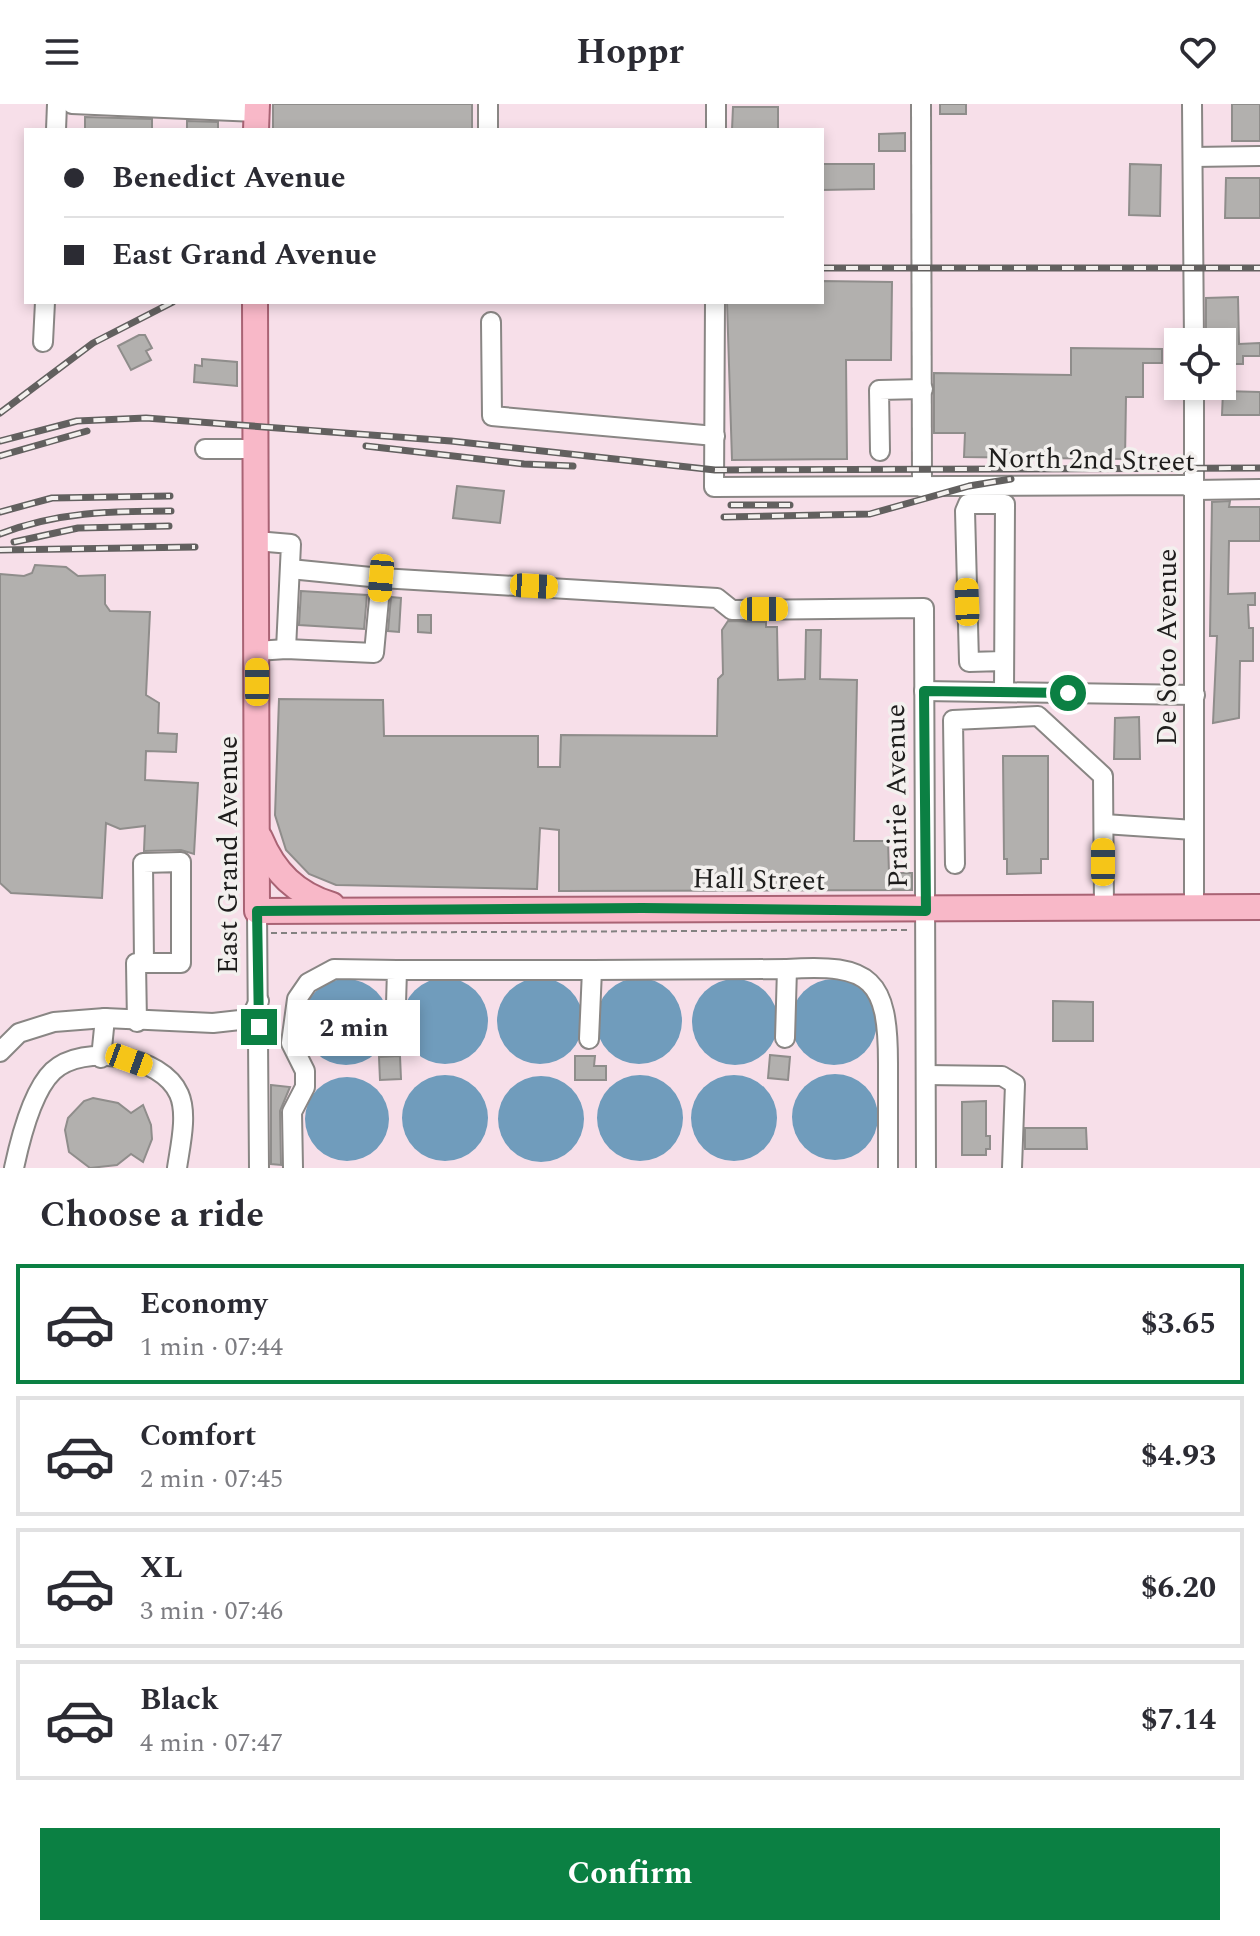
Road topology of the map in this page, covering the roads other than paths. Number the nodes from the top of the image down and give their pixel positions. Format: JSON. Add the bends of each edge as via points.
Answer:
{"nodes":[{"id":1,"x":57,"y":104,"type":"edge"},
{"id":2,"x":72,"y":104,"type":"edge"},
{"id":3,"x":488,"y":104,"type":"edge"},
{"id":4,"x":716,"y":104,"type":"edge"},
{"id":5,"x":921,"y":104,"type":"edge"},
{"id":6,"x":1192,"y":104,"type":"edge"},
{"id":7,"x":117,"y":105,"type":"edge"},
{"id":8,"x":257,"y":115,"type":"edge"},
{"id":9,"x":56,"y":128,"type":"edge"},
{"id":10,"x":488,"y":128,"type":"edge"},
{"id":11,"x":716,"y":128,"type":"edge"},
{"id":12,"x":1260,"y":156,"type":"edge"},
{"id":13,"x":1193,"y":157,"type":"junction"},
{"id":14,"x":45,"y":304,"type":"edge"},
{"id":15,"x":255,"y":304,"type":"edge"},
{"id":16,"x":715,"y":304,"type":"edge"},
{"id":17,"x":491,"y":322,"type":"dead end"},
{"id":18,"x":1194,"y":328,"type":"edge"},
{"id":19,"x":43,"y":342,"type":"dead end"},
{"id":20,"x":923,"y":389,"type":"junction"},
{"id":21,"x":1194,"y":400,"type":"edge"},
{"id":22,"x":715,"y":442,"type":"junction"},
{"id":23,"x":205,"y":449,"type":"dead end"},
{"id":24,"x":255,"y":449,"type":"junction"},
{"id":25,"x":880,"y":451,"type":"dead end"},
{"id":26,"x":922,"y":487,"type":"junction"},
{"id":27,"x":1260,"y":489,"type":"edge"},
{"id":28,"x":1194,"y":490,"type":"junction"},
{"id":29,"x":256,"y":541,"type":"junction"},
{"id":30,"x":290,"y":569,"type":"junction"},
{"id":31,"x":381,"y":578,"type":"junction"},
{"id":32,"x":286,"y":649,"type":"junction"},
{"id":33,"x":257,"y":651,"type":"junction"},
{"id":34,"x":1003,"y":661,"type":"junction"},
{"id":35,"x":924,"y":691,"type":"junction"},
{"id":36,"x":1004,"y":692,"type":"junction"},
{"id":37,"x":1195,"y":695,"type":"junction"},
{"id":38,"x":1104,"y":824,"type":"junction"},
{"id":39,"x":1194,"y":830,"type":"junction"},
{"id":40,"x":258,"y":834,"type":"junction"},
{"id":41,"x":955,"y":864,"type":"dead end"},
{"id":42,"x":1260,"y":907,"type":"edge"},
{"id":43,"x":342,"y":908,"type":"junction"},
{"id":44,"x":1194,"y":908,"type":"junction"},
{"id":45,"x":1104,"y":909,"type":"junction"},
{"id":46,"x":257,"y":911,"type":"junction"},
{"id":47,"x":926,"y":911,"type":"junction"},
{"id":48,"x":144,"y":963,"type":"junction"},
{"id":49,"x":787,"y":969,"type":"junction"},
{"id":50,"x":397,"y":970,"type":"junction"},
{"id":51,"x":592,"y":970,"type":"junction"},
{"id":52,"x":259,"y":1001,"type":"junction"},
{"id":53,"x":105,"y":1018,"type":"junction"},
{"id":54,"x":137,"y":1022,"type":"junction"},
{"id":55,"x":395,"y":1038,"type":"dead end"},
{"id":56,"x":785,"y":1038,"type":"dead end"},
{"id":57,"x":589,"y":1039,"type":"dead end"},
{"id":58,"x":0,"y":1052,"type":"edge"},
{"id":59,"x":101,"y":1058,"type":"junction"},
{"id":60,"x":926,"y":1075,"type":"junction"},
{"id":61,"x":14,"y":1168,"type":"edge"},
{"id":62,"x":177,"y":1168,"type":"edge"},
{"id":63,"x":259,"y":1168,"type":"edge"},
{"id":64,"x":293,"y":1168,"type":"edge"},
{"id":65,"x":888,"y":1168,"type":"edge"},
{"id":66,"x":926,"y":1168,"type":"edge"},
{"id":67,"x":1012,"y":1168,"type":"edge"}],
"edges":[{"from":1,"to":9,"type":"street"},
{"from":2,"to":7,"type":"street"},
{"from":3,"to":10,"type":"street"},
{"from":4,"to":11,"type":"street"},
{"from":5,"to":20,"type":"street"},
{"from":6,"to":13,"type":"street"},
{"from":7,"to":8,"type":"street"},
{"from":12,"to":13,"type":"street"},
{"from":13,"to":18,"type":"street"},
{"from":14,"to":19,"type":"street"},
{"from":15,"to":24,"type":"main road","name":"East Grand Avenue"},
{"from":16,"to":22,"type":"street"},
{"from":17,"to":22,"type":"street","via":[[492,416]]},
{"from":20,"to":25,"type":"street","via":[[879,390]]},
{"from":20,"to":26,"type":"street"},
{"from":21,"to":28,"type":"street","name":"De Soto Avenue"},
{"from":22,"to":26,"type":"street","name":"North 2nd Street","via":[[714,487]]},
{"from":23,"to":24,"type":"street"},
{"from":24,"to":29,"type":"main road","name":"East Grand Avenue"},
{"from":26,"to":28,"type":"street","name":"North 2nd Street","via":[[1185,485]]},
{"from":27,"to":28,"type":"street","name":"North 2nd Street"},
{"from":28,"to":37,"type":"street","name":"De Soto Avenue"},
{"from":29,"to":30,"type":"street","via":[[291,544]]},
{"from":29,"to":33,"type":"main road","name":"East Grand Avenue"},
{"from":30,"to":31,"type":"street"},
{"from":30,"to":32,"type":"street"},
{"from":31,"to":32,"type":"street","via":[[374,653]]},
{"from":31,"to":35,"type":"street","name":"Prairie Avenue","via":[[687,595],[717,598],[732,610],[924,608]]},
{"from":32,"to":33,"type":"street"},
{"from":33,"to":40,"type":"main road","name":"East Grand Avenue"},
{"from":34,"to":34,"type":"street","via":[[1005,504],[968,504],[969,662]]},
{"from":34,"to":36,"type":"street"},
{"from":35,"to":36,"type":"street"},
{"from":35,"to":47,"type":"street","name":"Prairie Avenue"},
{"from":36,"to":37,"type":"street"},
{"from":37,"to":39,"type":"street","name":"De Soto Avenue"},
{"from":38,"to":39,"type":"street"},
{"from":38,"to":41,"type":"street","via":[[1103,776],[1038,716],[953,720]]},
{"from":38,"to":45,"type":"street"},
{"from":39,"to":44,"type":"street","name":"De Soto Avenue"},
{"from":40,"to":43,"type":"main road","via":[[274,865],[293,886]]},
{"from":40,"to":46,"type":"main road","name":"East Grand Avenue"},
{"from":42,"to":44,"type":"main road","name":"Hall Street"},
{"from":43,"to":46,"type":"main road","name":"Hall Street"},
{"from":43,"to":47,"type":"main road","name":"Hall Street"},
{"from":44,"to":45,"type":"main road","name":"Hall Street"},
{"from":45,"to":47,"type":"main road","name":"Hall Street"},
{"from":46,"to":52,"type":"street","name":"East Grand Avenue"},
{"from":47,"to":60,"type":"street","name":"Prairie Avenue"},
{"from":48,"to":48,"type":"street","via":[[181,963],[181,862],[143,863]]},
{"from":48,"to":54,"type":"street","via":[[136,963]]},
{"from":49,"to":51,"type":"street"},
{"from":49,"to":56,"type":"street"},
{"from":49,"to":65,"type":"street","via":[[841,970],[857,975],[881,995],[888,1029]]},
{"from":50,"to":51,"type":"street"},
{"from":50,"to":55,"type":"street"},
{"from":50,"to":64,"type":"street","via":[[334,969],[308,983],[297,999],[291,1043],[305,1071],[305,1087],[292,1112]]},
{"from":51,"to":57,"type":"street"},
{"from":52,"to":54,"type":"street","via":[[252,1015],[240,1020]]},
{"from":52,"to":63,"type":"street","name":"East Grand Avenue"},
{"from":53,"to":54,"type":"street"},
{"from":53,"to":58,"type":"street","via":[[42,1025],[19,1033]]},
{"from":53,"to":59,"type":"street"},
{"from":59,"to":61,"type":"street","via":[[65,1062],[50,1073],[24,1125]]},
{"from":59,"to":62,"type":"street","via":[[129,1060],[171,1081],[181,1097]]},
{"from":60,"to":66,"type":"street","name":"Prairie Avenue"},
{"from":60,"to":67,"type":"street","via":[[1002,1076],[1015,1084]]}]}
